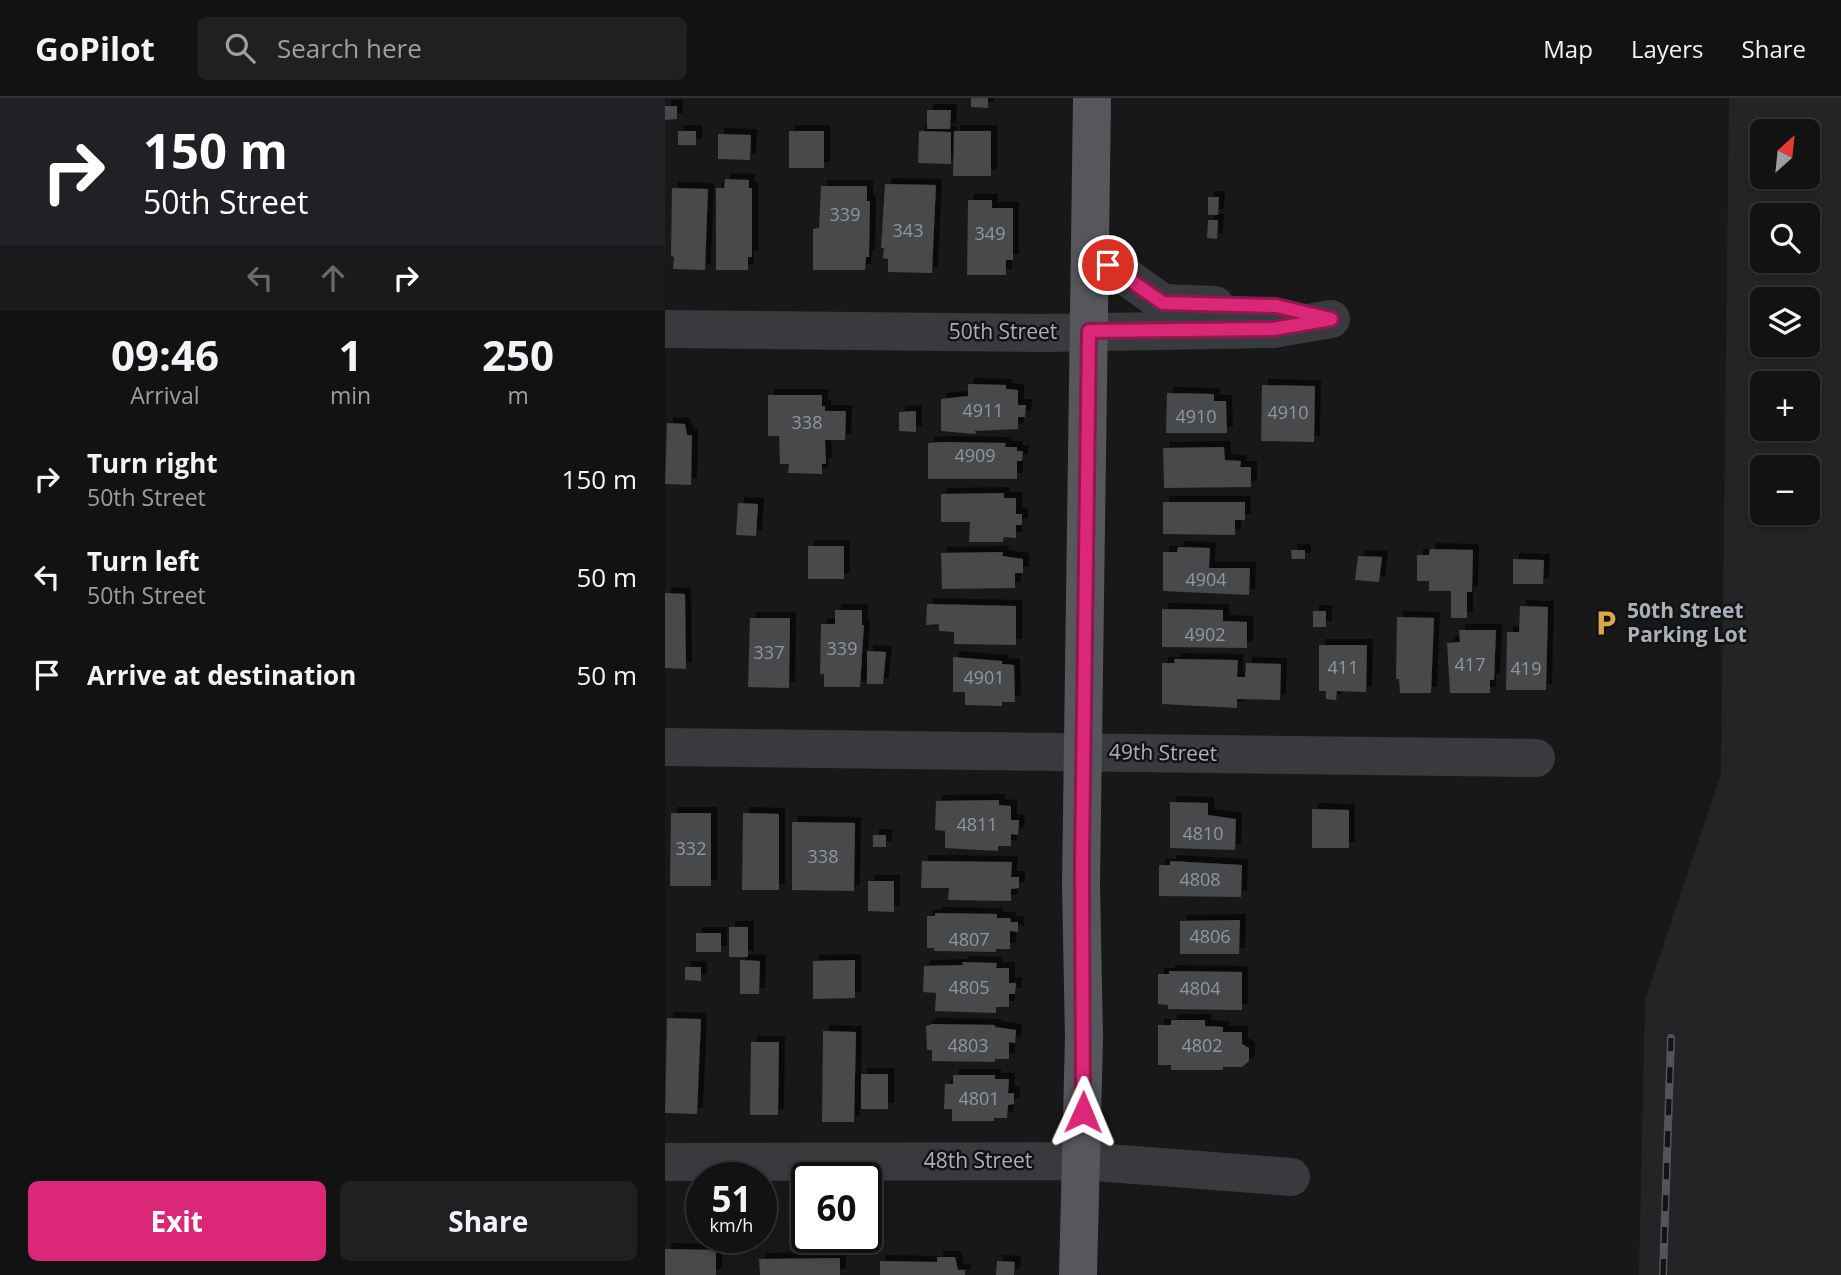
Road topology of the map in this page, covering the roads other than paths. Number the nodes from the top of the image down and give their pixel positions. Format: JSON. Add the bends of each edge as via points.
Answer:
{"nodes":[{"id":1,"x":1091,"y":98,"type":"edge"},
{"id":2,"x":1090,"y":251,"type":"junction"},
{"id":3,"x":665,"y":329,"type":"edge"},
{"id":4,"x":1089,"y":331,"type":"junction"},
{"id":5,"x":665,"y":747,"type":"edge"},
{"id":6,"x":1083,"y":752,"type":"junction"},
{"id":7,"x":1536,"y":758,"type":"dead end"},
{"id":8,"x":1082,"y":1161,"type":"junction"},
{"id":9,"x":665,"y":1162,"type":"edge"},
{"id":10,"x":1291,"y":1177,"type":"dead end"},
{"id":11,"x":1078,"y":1275,"type":"edge"}],
"edges":[{"from":1,"to":2,"type":"main road"},
{"from":2,"to":4,"type":"main road"},
{"from":2,"to":4,"type":"street","name":"50th Street","via":[[1163,303],[1276,306],[1331,319],[1273,329]]},
{"from":3,"to":4,"type":"street","name":"50th Street"},
{"from":4,"to":6,"type":"main road"},
{"from":5,"to":6,"type":"street","name":"49th Street"},
{"from":6,"to":7,"type":"street","name":"49th Street"},
{"from":6,"to":8,"type":"main road"},
{"from":8,"to":9,"type":"street","name":"48th Street"},
{"from":8,"to":10,"type":"street","name":"48th Street"},
{"from":8,"to":11,"type":"main road"}]}
